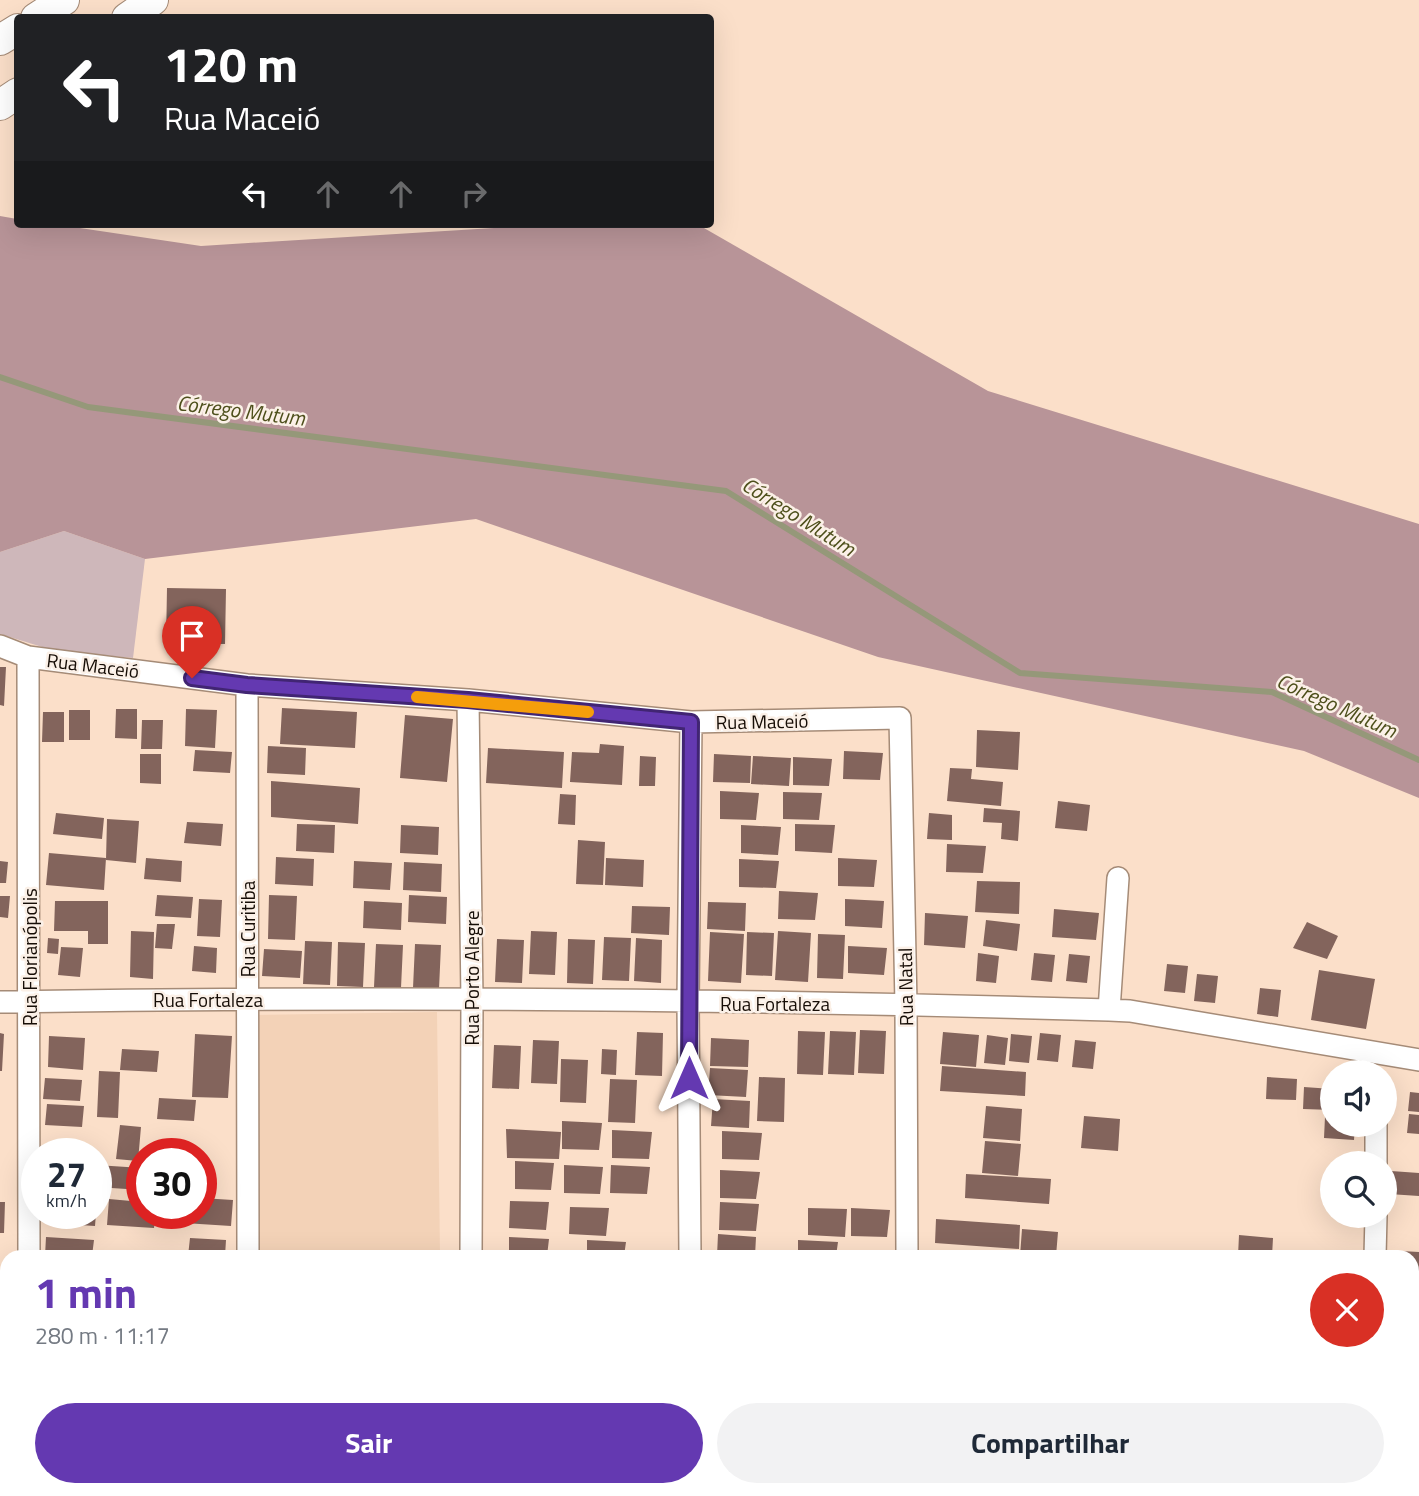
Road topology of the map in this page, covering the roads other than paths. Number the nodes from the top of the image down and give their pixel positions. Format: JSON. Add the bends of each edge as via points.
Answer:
{"nodes":[{"id":1,"x":64,"y":0,"type":"edge"},
{"id":2,"x":153,"y":0,"type":"edge"},
{"id":3,"x":42,"y":14,"type":"edge"},
{"id":4,"x":133,"y":14,"type":"edge"},
{"id":5,"x":0,"y":646,"type":"edge"},
{"id":6,"x":28,"y":657,"type":"junction"},
{"id":7,"x":247,"y":685,"type":"junction"},
{"id":8,"x":468,"y":700,"type":"junction"},
{"id":9,"x":900,"y":718,"type":"joint"},
{"id":10,"x":691,"y":722,"type":"junction"},
{"id":11,"x":1118,"y":878,"type":"dead end"},
{"id":12,"x":247,"y":999,"type":"junction"},
{"id":13,"x":472,"y":1000,"type":"junction"},
{"id":14,"x":29,"y":1001,"type":"junction"},
{"id":15,"x":0,"y":1002,"type":"edge"},
{"id":16,"x":688,"y":1002,"type":"junction"},
{"id":17,"x":906,"y":1004,"type":"junction"},
{"id":18,"x":1109,"y":1010,"type":"junction"},
{"id":19,"x":1363,"y":1060,"type":"edge"},
{"id":20,"x":1419,"y":1060,"type":"edge"},
{"id":21,"x":1397,"y":1062,"type":"edge"},
{"id":22,"x":1376,"y":1228,"type":"edge"},
{"id":23,"x":29,"y":1250,"type":"edge"},
{"id":24,"x":248,"y":1250,"type":"edge"},
{"id":25,"x":471,"y":1250,"type":"edge"},
{"id":26,"x":690,"y":1250,"type":"edge"},
{"id":27,"x":907,"y":1250,"type":"edge"},
{"id":28,"x":1375,"y":1250,"type":"edge"}],
"edges":[{"from":1,"to":3,"type":"main road"},
{"from":2,"to":4,"type":"main road"},
{"from":5,"to":6,"type":"street","name":"Rua Maceió"},
{"from":6,"to":7,"type":"street","name":"Rua Maceió"},
{"from":6,"to":14,"type":"street","name":"Rua Florianópolis"},
{"from":7,"to":8,"type":"street","name":"Rua Maceió"},
{"from":7,"to":12,"type":"street","name":"Rua Curitiba"},
{"from":8,"to":10,"type":"street","name":"Rua Maceió"},
{"from":8,"to":13,"type":"street","name":"Rua Porto Alegre"},
{"from":9,"to":10,"type":"street","name":"Rua Maceió"},
{"from":9,"to":17,"type":"street","name":"Rua Natal"},
{"from":10,"to":16,"type":"street"},
{"from":11,"to":18,"type":"street"},
{"from":12,"to":13,"type":"street","name":"Rua Fortaleza"},
{"from":12,"to":14,"type":"street","name":"Rua Fortaleza"},
{"from":12,"to":24,"type":"street","name":"Rua Curitiba"},
{"from":13,"to":16,"type":"street","name":"Rua Fortaleza"},
{"from":13,"to":25,"type":"street","name":"Rua Porto Alegre"},
{"from":14,"to":15,"type":"street","name":"Rua Fortaleza"},
{"from":14,"to":23,"type":"street","name":"Rua Florianópolis"},
{"from":16,"to":17,"type":"street","name":"Rua Fortaleza"},
{"from":16,"to":26,"type":"street"},
{"from":17,"to":18,"type":"street","name":"Rua Fortaleza"},
{"from":17,"to":27,"type":"street","name":"Rua Natal"},
{"from":18,"to":19,"type":"street","name":"Rua Fortaleza"},
{"from":20,"to":21,"type":"street","name":"Rua Fortaleza"},
{"from":22,"to":28,"type":"street"}]}
